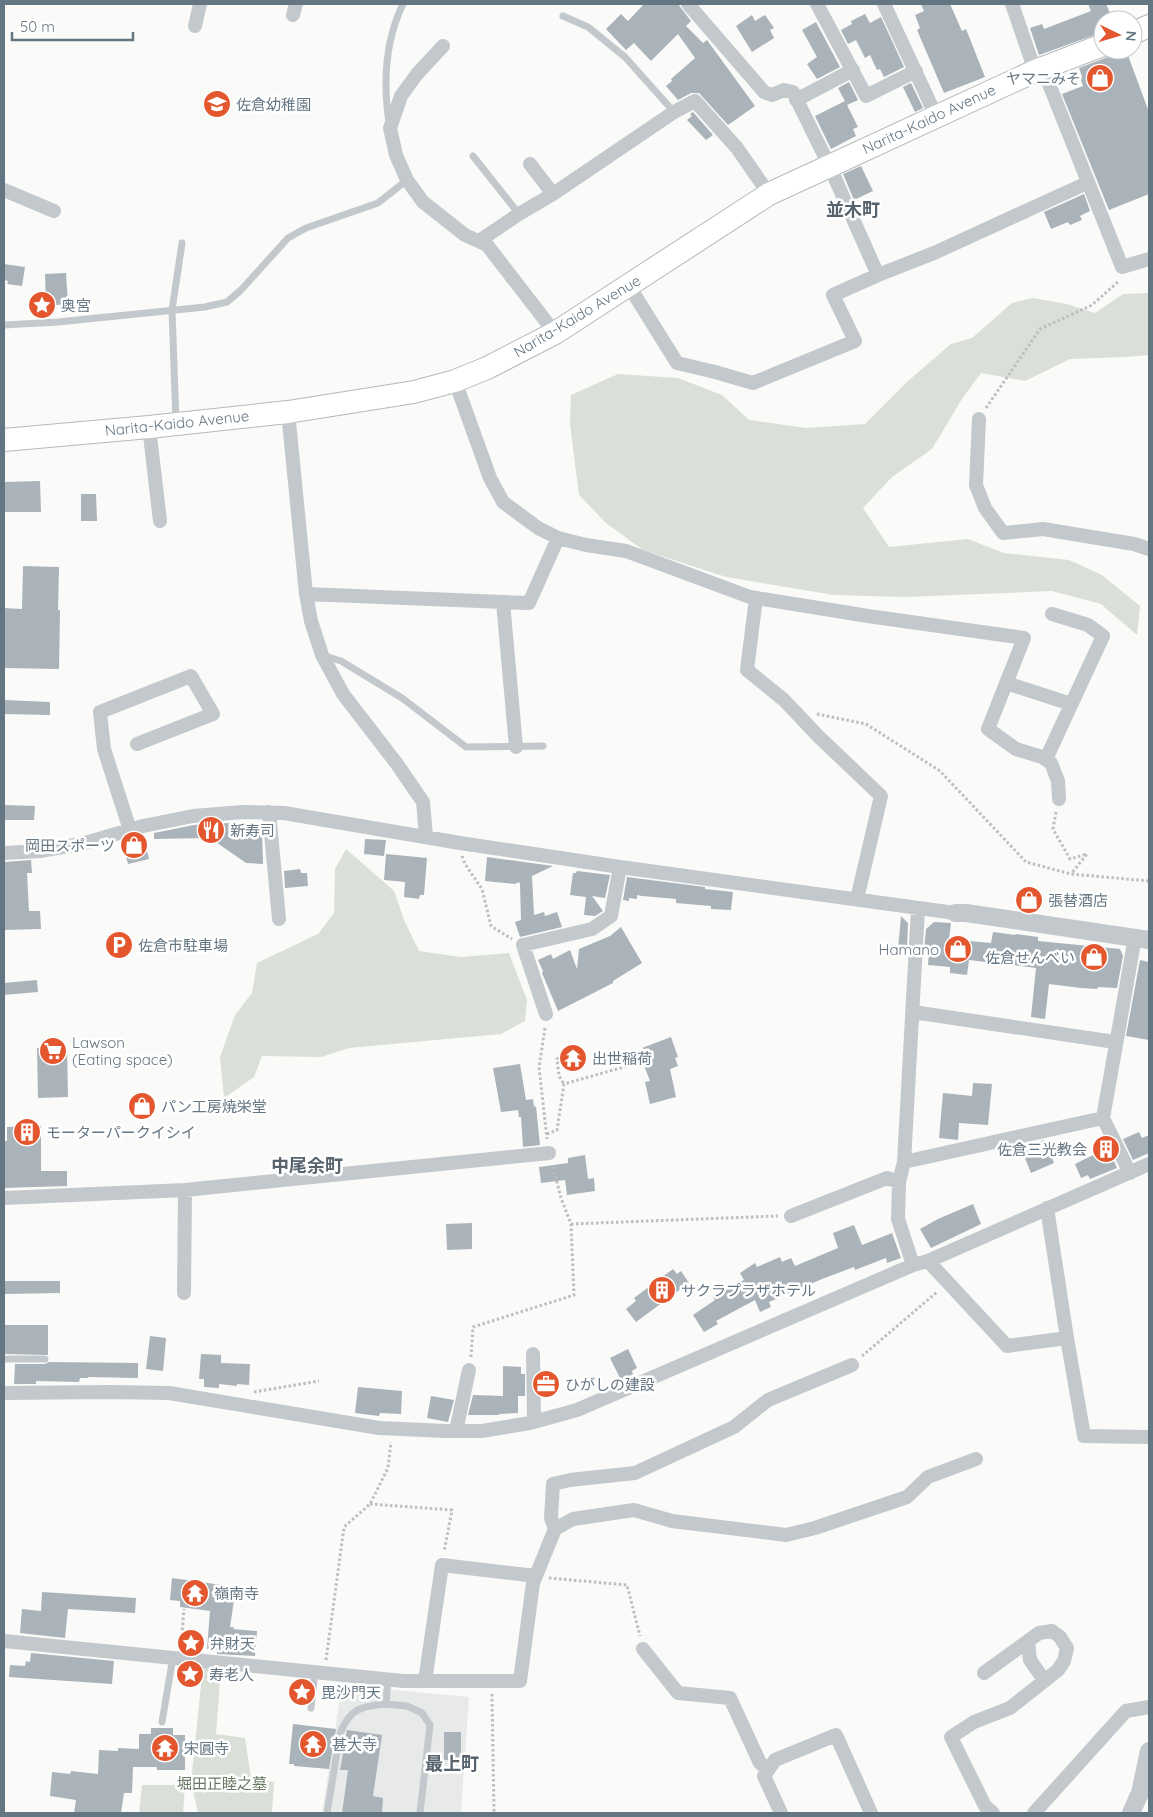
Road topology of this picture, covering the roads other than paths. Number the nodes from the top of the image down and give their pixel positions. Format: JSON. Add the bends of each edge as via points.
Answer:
{"nodes":[{"id":1,"x":200,"y":4,"type":"edge"},
{"id":2,"x":403,"y":4,"type":"edge"},
{"id":3,"x":688,"y":4,"type":"edge"},
{"id":4,"x":817,"y":4,"type":"edge"},
{"id":5,"x":884,"y":4,"type":"edge"},
{"id":6,"x":1012,"y":4,"type":"edge"},
{"id":7,"x":563,"y":16,"type":"dead end"},
{"id":8,"x":195,"y":26,"type":"dead end"},
{"id":9,"x":443,"y":46,"type":"dead end"},
{"id":10,"x":1093,"y":49,"type":"edge"},
{"id":11,"x":853,"y":70,"type":"junction"},
{"id":12,"x":1039,"y":70,"type":"junction"},
{"id":13,"x":916,"y":71,"type":"junction"},
{"id":14,"x":796,"y":100,"type":"junction"},
{"id":15,"x":674,"y":112,"type":"junction"},
{"id":16,"x":936,"y":116,"type":"junction"},
{"id":17,"x":390,"y":128,"type":"junction"},
{"id":18,"x":473,"y":156,"type":"dead end"},
{"id":19,"x":530,"y":164,"type":"dead end"},
{"id":20,"x":830,"y":165,"type":"junction"},
{"id":21,"x":407,"y":180,"type":"junction"},
{"id":22,"x":1087,"y":183,"type":"junction"},
{"id":23,"x":4,"y":190,"type":"edge"},
{"id":24,"x":554,"y":194,"type":"junction"},
{"id":25,"x":769,"y":194,"type":"junction"},
{"id":26,"x":54,"y":211,"type":"dead end"},
{"id":27,"x":519,"y":214,"type":"junction"},
{"id":28,"x":480,"y":241,"type":"junction"},
{"id":29,"x":182,"y":243,"type":"dead end"},
{"id":30,"x":1149,"y":259,"type":"edge"},
{"id":31,"x":878,"y":275,"type":"junction"},
{"id":32,"x":629,"y":286,"type":"junction"},
{"id":33,"x":172,"y":310,"type":"junction"},
{"id":34,"x":4,"y":326,"type":"edge"},
{"id":35,"x":554,"y":333,"type":"junction"},
{"id":36,"x":455,"y":381,"type":"junction"},
{"id":37,"x":288,"y":412,"type":"junction"},
{"id":38,"x":978,"y":419,"type":"road end"},
{"id":39,"x":176,"y":425,"type":"junction"},
{"id":40,"x":149,"y":427,"type":"junction"},
{"id":41,"x":4,"y":440,"type":"edge"},
{"id":42,"x":160,"y":521,"type":"dead end"},
{"id":43,"x":558,"y":538,"type":"junction"},
{"id":44,"x":1149,"y":549,"type":"edge"},
{"id":45,"x":306,"y":594,"type":"junction"},
{"id":46,"x":756,"y":598,"type":"junction"},
{"id":47,"x":503,"y":602,"type":"junction"},
{"id":48,"x":1052,"y":614,"type":"dead end"},
{"id":49,"x":322,"y":655,"type":"junction"},
{"id":50,"x":1006,"y":683,"type":"junction"},
{"id":51,"x":1072,"y":704,"type":"junction"},
{"id":52,"x":137,"y":744,"type":"dead end"},
{"id":53,"x":516,"y":746,"type":"junction"},
{"id":54,"x":543,"y":746,"type":"dead end"},
{"id":55,"x":1046,"y":759,"type":"junction"},
{"id":56,"x":1059,"y":799,"type":"road end"},
{"id":57,"x":269,"y":812,"type":"junction"},
{"id":58,"x":130,"y":830,"type":"junction"},
{"id":59,"x":426,"y":836,"type":"junction"},
{"id":60,"x":4,"y":853,"type":"edge"},
{"id":61,"x":620,"y":867,"type":"junction"},
{"id":62,"x":857,"y":899,"type":"junction"},
{"id":63,"x":918,"y":909,"type":"junction"},
{"id":64,"x":955,"y":913,"type":"joint"},
{"id":65,"x":279,"y":918,"type":"dead end"},
{"id":66,"x":1142,"y":939,"type":"edge"},
{"id":67,"x":913,"y":1012,"type":"junction"},
{"id":68,"x":546,"y":1014,"type":"road end"},
{"id":69,"x":1115,"y":1042,"type":"junction"},
{"id":70,"x":1103,"y":1118,"type":"junction"},
{"id":71,"x":549,"y":1153,"type":"road end"},
{"id":72,"x":904,"y":1162,"type":"junction"},
{"id":73,"x":1149,"y":1164,"type":"edge"},
{"id":74,"x":1130,"y":1173,"type":"junction"},
{"id":75,"x":899,"y":1182,"type":"junction"},
{"id":76,"x":185,"y":1190,"type":"junction"},
{"id":77,"x":4,"y":1198,"type":"edge"},
{"id":78,"x":1047,"y":1208,"type":"junction"},
{"id":79,"x":791,"y":1216,"type":"road end"},
{"id":80,"x":928,"y":1261,"type":"junction"},
{"id":81,"x":913,"y":1265,"type":"junction"},
{"id":82,"x":184,"y":1293,"type":"dead end"},
{"id":83,"x":1067,"y":1338,"type":"junction"},
{"id":84,"x":533,"y":1354,"type":"dead end"},
{"id":85,"x":4,"y":1359,"type":"edge"},
{"id":86,"x":45,"y":1360,"type":"dead end"},
{"id":87,"x":852,"y":1364,"type":"road end"},
{"id":88,"x":470,"y":1370,"type":"road end"},
{"id":89,"x":4,"y":1393,"type":"edge"},
{"id":90,"x":534,"y":1422,"type":"junction"},
{"id":91,"x":456,"y":1431,"type":"junction"},
{"id":92,"x":1149,"y":1437,"type":"edge"},
{"id":93,"x":976,"y":1459,"type":"dead end"},
{"id":94,"x":555,"y":1529,"type":"junction"},
{"id":95,"x":536,"y":1576,"type":"junction"},
{"id":96,"x":4,"y":1641,"type":"edge"},
{"id":97,"x":1028,"y":1641,"type":"junction"},
{"id":98,"x":643,"y":1649,"type":"road end"},
{"id":99,"x":177,"y":1658,"type":"junction"},
{"id":100,"x":320,"y":1671,"type":"junction"},
{"id":101,"x":984,"y":1673,"type":"dead end"},
{"id":102,"x":388,"y":1679,"type":"junction"},
{"id":103,"x":1044,"y":1680,"type":"junction"},
{"id":104,"x":425,"y":1681,"type":"junction"},
{"id":105,"x":386,"y":1704,"type":"junction"},
{"id":106,"x":1149,"y":1707,"type":"edge"},
{"id":107,"x":311,"y":1708,"type":"dead end"},
{"id":108,"x":162,"y":1722,"type":"dead end"},
{"id":109,"x":1149,"y":1751,"type":"edge"},
{"id":110,"x":768,"y":1770,"type":"junction"},
{"id":111,"x":327,"y":1813,"type":"edge"},
{"id":112,"x":420,"y":1813,"type":"edge"},
{"id":113,"x":781,"y":1813,"type":"edge"},
{"id":114,"x":871,"y":1813,"type":"edge"},
{"id":115,"x":993,"y":1813,"type":"edge"},
{"id":116,"x":1034,"y":1813,"type":"edge"},
{"id":117,"x":1131,"y":1813,"type":"edge"}],
"edges":[{"from":1,"to":8,"type":"street"},
{"from":2,"to":17,"type":"lane","via":[[388,49],[385,98]]},
{"from":3,"to":14,"type":"street","via":[[764,92],[772,96],[784,90],[793,92]]},
{"from":4,"to":11,"type":"street"},
{"from":5,"to":13,"type":"street"},
{"from":6,"to":12,"type":"street"},
{"from":7,"to":15,"type":"lane","via":[[588,27],[624,57]]},
{"from":9,"to":17,"type":"street","via":[[401,96]]},
{"from":10,"to":12,"type":"highway","name":"Narita-Kaido Avenue"},
{"from":11,"to":13,"type":"street","via":[[866,96]]},
{"from":11,"to":14,"type":"street"},
{"from":12,"to":16,"type":"highway","name":"Narita-Kaido Avenue"},
{"from":12,"to":22,"type":"street"},
{"from":13,"to":16,"type":"street"},
{"from":14,"to":20,"type":"street"},
{"from":15,"to":24,"type":"street"},
{"from":15,"to":25,"type":"street","via":[[695,101],[737,148]]},
{"from":16,"to":20,"type":"highway","name":"Narita-Kaido Avenue"},
{"from":17,"to":21,"type":"street","via":[[396,155]]},
{"from":18,"to":27,"type":"lane"},
{"from":19,"to":24,"type":"street"},
{"from":20,"to":25,"type":"highway","name":"Narita-Kaido Avenue"},
{"from":20,"to":31,"type":"street"},
{"from":21,"to":28,"type":"street","via":[[423,202],[465,235]]},
{"from":21,"to":33,"type":"lane","via":[[378,203],[306,228],[288,238],[227,302]]},
{"from":22,"to":30,"type":"street","via":[[1122,267]]},
{"from":22,"to":31,"type":"street"},
{"from":23,"to":26,"type":"street"},
{"from":24,"to":27,"type":"street"},
{"from":25,"to":32,"type":"highway","name":"Narita-Kaido Avenue"},
{"from":27,"to":28,"type":"street"},
{"from":28,"to":35,"type":"street","via":[[487,245]]},
{"from":29,"to":33,"type":"lane"},
{"from":31,"to":32,"type":"street","via":[[834,295],[855,341],[753,383],[677,363]]},
{"from":32,"to":35,"type":"highway","name":"Narita-Kaido Avenue"},
{"from":33,"to":34,"type":"lane"},
{"from":33,"to":39,"type":"lane"},
{"from":35,"to":36,"type":"highway","name":"Narita-Kaido Avenue"},
{"from":36,"to":37,"type":"highway","name":"Narita-Kaido Avenue","via":[[414,392]]},
{"from":36,"to":43,"type":"street","via":[[490,478],[503,502],[538,528]]},
{"from":37,"to":39,"type":"highway","name":"Narita-Kaido Avenue"},
{"from":37,"to":45,"type":"street"},
{"from":38,"to":44,"type":"street","via":[[976,486],[985,508],[1002,533],[1043,529]]},
{"from":39,"to":40,"type":"highway","name":"Narita-Kaido Avenue"},
{"from":40,"to":41,"type":"highway","name":"Narita-Kaido Avenue"},
{"from":40,"to":42,"type":"street"},
{"from":43,"to":46,"type":"street","via":[[626,550]]},
{"from":43,"to":47,"type":"street","via":[[529,603]]},
{"from":45,"to":47,"type":"street"},
{"from":45,"to":49,"type":"street"},
{"from":46,"to":50,"type":"street","via":[[1024,638]]},
{"from":46,"to":62,"type":"street","via":[[747,670],[881,796]]},
{"from":47,"to":53,"type":"street"},
{"from":48,"to":51,"type":"street","via":[[1088,625],[1103,636]]},
{"from":49,"to":53,"type":"lane","via":[[341,661],[402,698],[466,747]]},
{"from":49,"to":59,"type":"street","via":[[343,694],[423,802]]},
{"from":50,"to":51,"type":"street"},
{"from":50,"to":55,"type":"street","via":[[988,729],[1016,749]]},
{"from":51,"to":55,"type":"street"},
{"from":52,"to":58,"type":"street","via":[[213,714],[191,676],[100,712],[104,749]]},
{"from":53,"to":54,"type":"lane"},
{"from":55,"to":56,"type":"street","via":[[1058,781]]},
{"from":57,"to":58,"type":"street","via":[[193,816]]},
{"from":57,"to":59,"type":"street"},
{"from":57,"to":65,"type":"street"},
{"from":58,"to":60,"type":"street","via":[[40,851]]},
{"from":59,"to":61,"type":"street"},
{"from":61,"to":62,"type":"street"},
{"from":61,"to":68,"type":"street","via":[[611,916],[592,929],[523,945]]},
{"from":62,"to":63,"type":"street"},
{"from":63,"to":64,"type":"street"},
{"from":63,"to":67,"type":"street"},
{"from":64,"to":66,"type":"street"},
{"from":66,"to":69,"type":"street"},
{"from":67,"to":69,"type":"street"},
{"from":67,"to":72,"type":"street"},
{"from":69,"to":70,"type":"street"},
{"from":70,"to":72,"type":"street"},
{"from":70,"to":74,"type":"street"},
{"from":71,"to":76,"type":"street"},
{"from":72,"to":75,"type":"street"},
{"from":73,"to":74,"type":"street"},
{"from":74,"to":78,"type":"street"},
{"from":75,"to":79,"type":"street","via":[[887,1178]]},
{"from":75,"to":81,"type":"street","via":[[898,1219]]},
{"from":76,"to":77,"type":"street"},
{"from":76,"to":82,"type":"street"},
{"from":78,"to":80,"type":"street"},
{"from":78,"to":83,"type":"street"},
{"from":80,"to":81,"type":"street"},
{"from":80,"to":83,"type":"street","via":[[1008,1346]]},
{"from":81,"to":90,"type":"street","via":[[577,1410]]},
{"from":83,"to":92,"type":"street","via":[[1084,1436]]},
{"from":84,"to":90,"type":"street"},
{"from":85,"to":86,"type":"lane"},
{"from":87,"to":94,"type":"street","via":[[768,1400],[734,1427],[636,1473],[553,1484],[551,1518]]},
{"from":88,"to":91,"type":"street"},
{"from":89,"to":91,"type":"street","via":[[169,1393],[379,1428]]},
{"from":90,"to":91,"type":"street","via":[[482,1431]]},
{"from":93,"to":94,"type":"street","via":[[928,1477],[907,1497],[786,1535],[672,1521],[634,1510],[573,1519]]},
{"from":94,"to":95,"type":"street"},
{"from":95,"to":104,"type":"street","via":[[520,1682]]},
{"from":95,"to":104,"type":"street","via":[[442,1565]]},
{"from":96,"to":99,"type":"street"},
{"from":97,"to":101,"type":"street"},
{"from":97,"to":103,"type":"street","via":[[1030,1660]]},
{"from":97,"to":103,"type":"street","via":[[1039,1633],[1052,1631],[1060,1636],[1066,1648],[1064,1661],[1058,1670]]},
{"from":98,"to":110,"type":"street","via":[[678,1693],[730,1698],[760,1763]]},
{"from":99,"to":100,"type":"street"},
{"from":99,"to":108,"type":"lane"},
{"from":100,"to":102,"type":"street"},
{"from":100,"to":107,"type":"lane"},
{"from":102,"to":104,"type":"street"},
{"from":102,"to":105,"type":"lane"},
{"from":103,"to":115,"type":"street","via":[[1010,1708],[974,1722],[951,1737],[985,1806]]},
{"from":105,"to":111,"type":"lane","via":[[355,1710],[344,1723]]},
{"from":105,"to":112,"type":"lane","via":[[407,1706],[422,1713],[430,1726]]},
{"from":106,"to":116,"type":"street","via":[[1126,1711]]},
{"from":109,"to":117,"type":"street","via":[[1140,1793]]},
{"from":110,"to":113,"type":"street","via":[[764,1776]]},
{"from":110,"to":114,"type":"street","via":[[775,1760],[836,1735]]}]}
